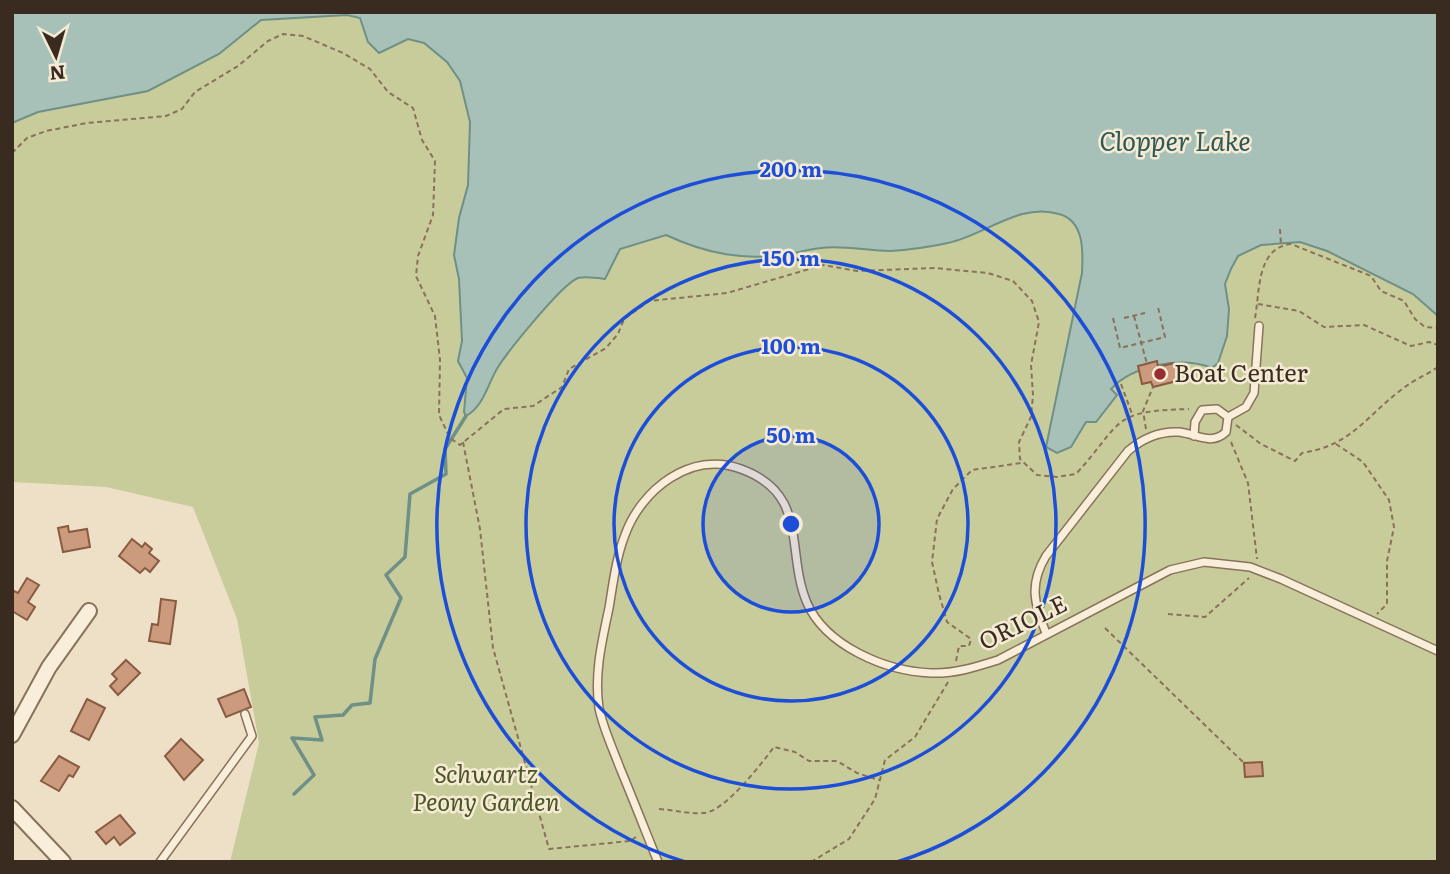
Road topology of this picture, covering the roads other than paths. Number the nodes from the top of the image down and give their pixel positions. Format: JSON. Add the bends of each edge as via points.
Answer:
{"nodes":[{"id":1,"x":1259,"y":326,"type":"road end"},
{"id":2,"x":1229,"y":416,"type":"junction"},
{"id":3,"x":1194,"y":436,"type":"junction"},
{"id":4,"x":89,"y":611,"type":"dead end"},
{"id":5,"x":1046,"y":634,"type":"junction"},
{"id":6,"x":1438,"y":651,"type":"edge"},
{"id":7,"x":245,"y":714,"type":"dead end"},
{"id":8,"x":12,"y":735,"type":"edge"},
{"id":9,"x":12,"y":808,"type":"edge"},
{"id":10,"x":63,"y":862,"type":"edge"},
{"id":11,"x":160,"y":862,"type":"edge"},
{"id":12,"x":657,"y":862,"type":"edge"}],
"edges":[{"from":1,"to":2,"type":"lane","via":[[1254,393],[1246,407]]},
{"from":2,"to":3,"type":"lane","via":[[1226,432],[1216,439]]},
{"from":2,"to":3,"type":"lane","via":[[1217,409],[1202,410]]},
{"from":3,"to":5,"type":"lane","via":[[1163,433],[1141,440],[1046,556],[1038,569],[1033,597]]},
{"from":4,"to":8,"type":"street","via":[[49,667]]},
{"from":5,"to":6,"type":"lane","name":"ORIOLE","via":[[1180,567],[1216,563],[1258,570]]},
{"from":5,"to":12,"type":"lane","name":"ORIOLE","via":[[998,660],[954,672],[930,673],[857,652],[815,619],[805,599],[793,524],[774,490],[757,476],[717,464],[677,473],[646,500],[625,535],[598,663],[600,712]]},
{"from":7,"to":11,"type":"lane","via":[[252,736]]},
{"from":9,"to":10,"type":"street"}]}
